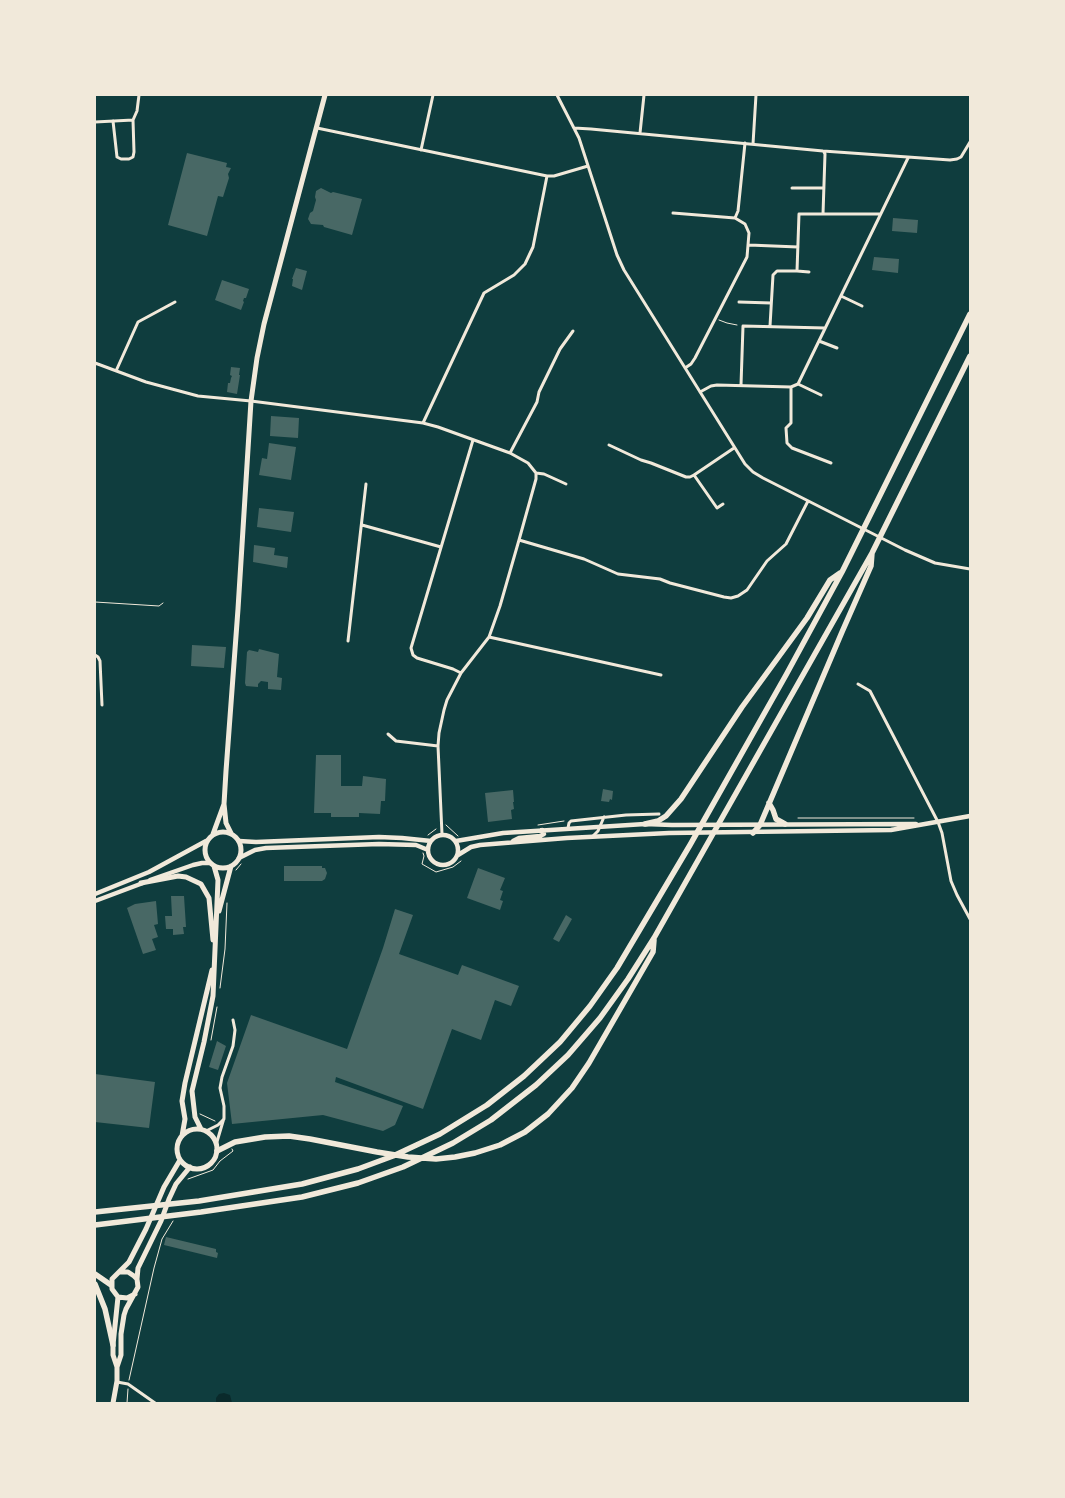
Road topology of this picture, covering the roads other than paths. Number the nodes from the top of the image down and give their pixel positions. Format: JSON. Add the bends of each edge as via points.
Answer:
{"nodes":[{"id":1,"x":139,"y":95,"type":"edge"},
{"id":2,"x":325,"y":95,"type":"edge"},
{"id":3,"x":433,"y":95,"type":"edge"},
{"id":4,"x":557,"y":95,"type":"edge"},
{"id":5,"x":644,"y":95,"type":"edge"},
{"id":6,"x":756,"y":95,"type":"edge"},
{"id":7,"x":133,"y":120,"type":"junction"},
{"id":8,"x":113,"y":121,"type":"junction"},
{"id":9,"x":95,"y":122,"type":"edge"},
{"id":10,"x":317,"y":128,"type":"junction"},
{"id":11,"x":574,"y":128,"type":"junction"},
{"id":12,"x":640,"y":133,"type":"junction"},
{"id":13,"x":970,"y":142,"type":"edge"},
{"id":14,"x":745,"y":143,"type":"junction"},
{"id":15,"x":752,"y":144,"type":"junction"},
{"id":16,"x":421,"y":150,"type":"junction"},
{"id":17,"x":823,"y":151,"type":"junction"},
{"id":18,"x":908,"y":158,"type":"junction"},
{"id":19,"x":588,"y":166,"type":"junction"},
{"id":20,"x":547,"y":176,"type":"junction"},
{"id":21,"x":792,"y":188,"type":"dead end"},
{"id":22,"x":824,"y":188,"type":"junction"},
{"id":23,"x":674,"y":213,"type":"dead end"},
{"id":24,"x":823,"y":214,"type":"junction"},
{"id":25,"x":880,"y":214,"type":"junction"},
{"id":26,"x":735,"y":218,"type":"junction"},
{"id":27,"x":748,"y":245,"type":"junction"},
{"id":28,"x":798,"y":247,"type":"junction"},
{"id":29,"x":797,"y":271,"type":"junction"},
{"id":30,"x":809,"y":272,"type":"dead end"},
{"id":31,"x":841,"y":296,"type":"junction"},
{"id":32,"x":175,"y":302,"type":"dead end"},
{"id":33,"x":739,"y":302,"type":"dead end"},
{"id":34,"x":772,"y":303,"type":"junction"},
{"id":35,"x":862,"y":306,"type":"dead end"},
{"id":36,"x":970,"y":314,"type":"edge"},
{"id":37,"x":770,"y":326,"type":"junction"},
{"id":38,"x":825,"y":328,"type":"junction"},
{"id":39,"x":573,"y":331,"type":"dead end"},
{"id":40,"x":819,"y":341,"type":"junction"},
{"id":41,"x":837,"y":348,"type":"dead end"},
{"id":42,"x":970,"y":356,"type":"edge"},
{"id":43,"x":95,"y":363,"type":"edge"},
{"id":44,"x":684,"y":368,"type":"junction"},
{"id":45,"x":116,"y":370,"type":"junction"},
{"id":46,"x":798,"y":384,"type":"junction"},
{"id":47,"x":741,"y":385,"type":"junction"},
{"id":48,"x":791,"y":387,"type":"junction"},
{"id":49,"x":700,"y":392,"type":"junction"},
{"id":50,"x":821,"y":395,"type":"dead end"},
{"id":51,"x":251,"y":401,"type":"junction"},
{"id":52,"x":422,"y":423,"type":"junction"},
{"id":53,"x":473,"y":440,"type":"junction"},
{"id":54,"x":609,"y":445,"type":"dead end"},
{"id":55,"x":734,"y":448,"type":"junction"},
{"id":56,"x":510,"y":453,"type":"junction"},
{"id":57,"x":831,"y":463,"type":"dead end"},
{"id":58,"x":536,"y":473,"type":"junction"},
{"id":59,"x":694,"y":475,"type":"junction"},
{"id":60,"x":366,"y":484,"type":"dead end"},
{"id":61,"x":566,"y":484,"type":"dead end"},
{"id":62,"x":808,"y":501,"type":"junction"},
{"id":63,"x":723,"y":504,"type":"dead end"},
{"id":64,"x":362,"y":525,"type":"junction"},
{"id":65,"x":519,"y":540,"type":"junction"},
{"id":66,"x":441,"y":547,"type":"junction"},
{"id":67,"x":872,"y":552,"type":"junction"},
{"id":68,"x":970,"y":569,"type":"edge"},
{"id":69,"x":842,"y":572,"type":"junction"},
{"id":70,"x":489,"y":637,"type":"junction"},
{"id":71,"x":348,"y":641,"type":"dead end"},
{"id":72,"x":97,"y":656,"type":"edge"},
{"id":73,"x":461,"y":672,"type":"junction"},
{"id":74,"x":661,"y":675,"type":"dead end"},
{"id":75,"x":858,"y":684,"type":"dead end"},
{"id":76,"x":102,"y":705,"type":"dead end"},
{"id":77,"x":388,"y":734,"type":"dead end"},
{"id":78,"x":438,"y":746,"type":"junction"},
{"id":79,"x":769,"y":803,"type":"junction"},
{"id":80,"x":224,"y":804,"type":"junction"},
{"id":81,"x":659,"y":814,"type":"dead end"},
{"id":82,"x":970,"y":816,"type":"edge"},
{"id":83,"x":604,"y":817,"type":"junction"},
{"id":84,"x":938,"y":822,"type":"junction"},
{"id":85,"x":645,"y":824,"type":"junction"},
{"id":86,"x":785,"y":824,"type":"junction"},
{"id":87,"x":926,"y":824,"type":"junction"},
{"id":88,"x":760,"y":825,"type":"junction"},
{"id":89,"x":600,"y":826,"type":"junction"},
{"id":90,"x":568,"y":828,"type":"junction"},
{"id":91,"x":542,"y":830,"type":"junction"},
{"id":92,"x":231,"y":833,"type":"junction"},
{"id":93,"x":750,"y":833,"type":"junction"},
{"id":94,"x":213,"y":834,"type":"junction"},
{"id":95,"x":442,"y":834,"type":"junction"},
{"id":96,"x":593,"y":836,"type":"junction"},
{"id":97,"x":457,"y":838,"type":"junction"},
{"id":98,"x":206,"y":841,"type":"junction"},
{"id":99,"x":239,"y":841,"type":"junction"},
{"id":100,"x":431,"y":841,"type":"junction"},
{"id":101,"x":509,"y":842,"type":"junction"},
{"id":102,"x":428,"y":850,"type":"junction"},
{"id":103,"x":458,"y":854,"type":"junction"},
{"id":104,"x":239,"y":858,"type":"junction"},
{"id":105,"x":212,"y":864,"type":"junction"},
{"id":106,"x":231,"y":866,"type":"junction"},
{"id":107,"x":141,"y":883,"type":"junction"},
{"id":108,"x":95,"y":894,"type":"edge"},
{"id":109,"x":95,"y":902,"type":"edge"},
{"id":110,"x":217,"y":918,"type":"junction"},
{"id":111,"x":970,"y":919,"type":"edge"},
{"id":112,"x":654,"y":938,"type":"junction"},
{"id":113,"x":215,"y":950,"type":"junction"},
{"id":114,"x":214,"y":962,"type":"junction"},
{"id":115,"x":233,"y":1020,"type":"dead end"},
{"id":116,"x":224,"y":1118,"type":"junction"},
{"id":117,"x":203,"y":1130,"type":"junction"},
{"id":118,"x":182,"y":1136,"type":"junction"},
{"id":119,"x":216,"y":1148,"type":"junction"},
{"id":120,"x":180,"y":1160,"type":"junction"},
{"id":121,"x":190,"y":1167,"type":"junction"},
{"id":122,"x":95,"y":1212,"type":"edge"},
{"id":123,"x":95,"y":1225,"type":"edge"},
{"id":124,"x":120,"y":1272,"type":"junction"},
{"id":125,"x":95,"y":1274,"type":"edge"},
{"id":126,"x":137,"y":1279,"type":"junction"},
{"id":127,"x":95,"y":1284,"type":"edge"},
{"id":128,"x":111,"y":1284,"type":"junction"},
{"id":129,"x":135,"y":1294,"type":"junction"},
{"id":130,"x":118,"y":1297,"type":"junction"},
{"id":131,"x":112,"y":1345,"type":"junction"},
{"id":132,"x":117,"y":1367,"type":"junction"},
{"id":133,"x":117,"y":1381,"type":"junction"},
{"id":134,"x":113,"y":1403,"type":"edge"},
{"id":135,"x":155,"y":1403,"type":"edge"}],
"edges":[{"from":1,"to":7,"type":"street"},
{"from":2,"to":10,"type":"main road"},
{"from":3,"to":16,"type":"street"},
{"from":4,"to":11,"type":"street"},
{"from":5,"to":12,"type":"street"},
{"from":6,"to":15,"type":"street"},
{"from":7,"to":8,"type":"street"},
{"from":7,"to":8,"type":"street","via":[[134,152],[129,159],[117,157]]},
{"from":8,"to":9,"type":"street"},
{"from":10,"to":16,"type":"street"},
{"from":10,"to":51,"type":"main road","via":[[264,324]]},
{"from":11,"to":12,"type":"street"},
{"from":11,"to":19,"type":"street"},
{"from":12,"to":14,"type":"street"},
{"from":13,"to":18,"type":"street","via":[[964,154],[957,159]]},
{"from":14,"to":15,"type":"street"},
{"from":14,"to":26,"type":"street"},
{"from":15,"to":17,"type":"street"},
{"from":16,"to":20,"type":"street"},
{"from":17,"to":18,"type":"street"},
{"from":17,"to":22,"type":"street"},
{"from":18,"to":25,"type":"street"},
{"from":19,"to":20,"type":"street"},
{"from":19,"to":44,"type":"street","via":[[624,270]]},
{"from":20,"to":52,"type":"street","via":[[533,247],[525,264],[484,294]]},
{"from":21,"to":22,"type":"street"},
{"from":22,"to":24,"type":"street"},
{"from":23,"to":26,"type":"street"},
{"from":24,"to":25,"type":"street"},
{"from":24,"to":28,"type":"street","via":[[799,214]]},
{"from":25,"to":31,"type":"street"},
{"from":26,"to":27,"type":"street","via":[[747,228]]},
{"from":27,"to":28,"type":"street"},
{"from":27,"to":44,"type":"street","via":[[746,257],[716,319],[692,364]]},
{"from":28,"to":29,"type":"street"},
{"from":29,"to":30,"type":"street"},
{"from":29,"to":34,"type":"street","via":[[774,272]]},
{"from":31,"to":35,"type":"street"},
{"from":31,"to":38,"type":"street"},
{"from":32,"to":45,"type":"street","via":[[138,322]]},
{"from":33,"to":34,"type":"street"},
{"from":34,"to":37,"type":"street"},
{"from":36,"to":69,"type":"highway"},
{"from":37,"to":38,"type":"street"},
{"from":37,"to":47,"type":"street","via":[[743,326]]},
{"from":38,"to":40,"type":"street"},
{"from":39,"to":56,"type":"street","via":[[560,349]]},
{"from":40,"to":41,"type":"street"},
{"from":40,"to":46,"type":"street"},
{"from":42,"to":67,"type":"highway"},
{"from":43,"to":45,"type":"street"},
{"from":44,"to":49,"type":"street"},
{"from":45,"to":51,"type":"street","via":[[198,396]]},
{"from":46,"to":48,"type":"street"},
{"from":46,"to":50,"type":"street"},
{"from":47,"to":48,"type":"street"},
{"from":47,"to":49,"type":"street","via":[[711,386]]},
{"from":48,"to":57,"type":"street","via":[[791,423],[786,428],[787,443],[798,451]]},
{"from":49,"to":55,"type":"street"},
{"from":51,"to":52,"type":"street"},
{"from":51,"to":80,"type":"main road"},
{"from":52,"to":53,"type":"street"},
{"from":53,"to":56,"type":"street"},
{"from":53,"to":66,"type":"street"},
{"from":54,"to":59,"type":"street","via":[[686,478]]},
{"from":55,"to":59,"type":"street"},
{"from":55,"to":62,"type":"street","via":[[753,472]]},
{"from":56,"to":58,"type":"street","via":[[528,463]]},
{"from":58,"to":61,"type":"street"},
{"from":58,"to":65,"type":"street"},
{"from":59,"to":63,"type":"street","via":[[717,508]]},
{"from":60,"to":64,"type":"street"},
{"from":62,"to":65,"type":"street","via":[[786,544],[767,561],[747,590],[731,598],[660,579],[618,574],[584,559]]},
{"from":62,"to":68,"type":"street","via":[[935,563]]},
{"from":64,"to":66,"type":"street"},
{"from":64,"to":71,"type":"street"},
{"from":65,"to":70,"type":"street"},
{"from":66,"to":73,"type":"street","via":[[411,648],[417,658]]},
{"from":67,"to":79,"type":"highway","via":[[871,566]]},
{"from":67,"to":112,"type":"highway"},
{"from":69,"to":85,"type":"highway","via":[[830,580],[681,799],[666,816]]},
{"from":69,"to":122,"type":"highway","via":[[700,828],[617,968],[560,1042],[524,1076],[487,1105],[440,1134],[358,1169],[302,1184],[199,1201]]},
{"from":70,"to":73,"type":"street"},
{"from":70,"to":74,"type":"street"},
{"from":72,"to":76,"type":"street"},
{"from":73,"to":78,"type":"street","via":[[447,700]]},
{"from":75,"to":84,"type":"street","via":[[870,691]]},
{"from":77,"to":78,"type":"street","via":[[396,741]]},
{"from":78,"to":95,"type":"street"},
{"from":79,"to":86,"type":"highway","via":[[776,819]]},
{"from":79,"to":88,"type":"highway"},
{"from":80,"to":92,"type":"main road","via":[[226,823]]},
{"from":80,"to":94,"type":"main road"},
{"from":81,"to":83,"type":"street"},
{"from":82,"to":84,"type":"main road"},
{"from":83,"to":89,"type":"street"},
{"from":83,"to":90,"type":"street","via":[[571,821]]},
{"from":84,"to":87,"type":"main road"},
{"from":84,"to":111,"type":"street","via":[[951,881]]},
{"from":85,"to":88,"type":"main road"},
{"from":85,"to":89,"type":"main road"},
{"from":86,"to":87,"type":"main road"},
{"from":86,"to":88,"type":"main road"},
{"from":87,"to":93,"type":"main road","via":[[891,830]]},
{"from":88,"to":93,"type":"highway"},
{"from":89,"to":90,"type":"main road"},
{"from":89,"to":96,"type":"street"},
{"from":90,"to":91,"type":"main road"},
{"from":91,"to":97,"type":"main road"},
{"from":91,"to":101,"type":"main road","via":[[544,834],[540,836]]},
{"from":92,"to":94,"type":"main road"},
{"from":92,"to":99,"type":"main road"},
{"from":93,"to":96,"type":"main road"},
{"from":94,"to":98,"type":"main road"},
{"from":95,"to":97,"type":"main road"},
{"from":95,"to":100,"type":"main road"},
{"from":96,"to":101,"type":"main road"},
{"from":97,"to":103,"type":"main road"},
{"from":98,"to":105,"type":"main road","via":[[205,854]]},
{"from":98,"to":108,"type":"main road","via":[[149,872]]},
{"from":99,"to":100,"type":"main road","via":[[379,837]]},
{"from":99,"to":104,"type":"main road"},
{"from":100,"to":102,"type":"main road"},
{"from":101,"to":103,"type":"main road","via":[[471,847]]},
{"from":102,"to":103,"type":"main road","via":[[433,861],[441,865],[449,864]]},
{"from":102,"to":104,"type":"main road","via":[[416,846],[379,844],[266,848],[248,852]]},
{"from":104,"to":106,"type":"main road"},
{"from":105,"to":106,"type":"main road","via":[[220,868]]},
{"from":105,"to":107,"type":"main road","via":[[193,865]]},
{"from":105,"to":110,"type":"main road","via":[[218,880]]},
{"from":106,"to":110,"type":"main road"},
{"from":107,"to":109,"type":"main road"},
{"from":107,"to":113,"type":"main road","via":[[178,876],[201,884],[208,898]]},
{"from":110,"to":113,"type":"main road"},
{"from":112,"to":119,"type":"highway","via":[[653,952],[572,1088],[548,1114],[525,1132],[500,1145],[436,1159],[290,1136],[265,1137]]},
{"from":112,"to":123,"type":"highway","via":[[628,980],[568,1055],[491,1120],[453,1143],[403,1167],[334,1190],[251,1205]]},
{"from":113,"to":114,"type":"main road"},
{"from":114,"to":117,"type":"main road","via":[[214,996],[192,1091],[195,1117]]},
{"from":114,"to":118,"type":"main road","via":[[185,1083]]},
{"from":115,"to":116,"type":"street","via":[[233,1046],[220,1088]]},
{"from":116,"to":117,"type":"street","via":[[218,1125]]},
{"from":116,"to":119,"type":"street"},
{"from":117,"to":118,"type":"main road","via":[[190,1130]]},
{"from":117,"to":119,"type":"main road","via":[[214,1139]]},
{"from":118,"to":120,"type":"main road","via":[[177,1150]]},
{"from":119,"to":121,"type":"main road","via":[[212,1162],[207,1166]]},
{"from":120,"to":121,"type":"main road"},
{"from":120,"to":124,"type":"main road","via":[[129,1262]]},
{"from":121,"to":126,"type":"main road","via":[[176,1184],[138,1268]]},
{"from":124,"to":126,"type":"main road","via":[[131,1273]]},
{"from":124,"to":128,"type":"main road"},
{"from":125,"to":128,"type":"highway"},
{"from":126,"to":129,"type":"main road"},
{"from":127,"to":131,"type":"highway","via":[[105,1309]]},
{"from":128,"to":130,"type":"main road"},
{"from":129,"to":130,"type":"main road","via":[[127,1298]]},
{"from":129,"to":132,"type":"main road","via":[[124,1315]]},
{"from":130,"to":131,"type":"main road"},
{"from":131,"to":132,"type":"main road"},
{"from":132,"to":133,"type":"main road"},
{"from":133,"to":134,"type":"main road"},
{"from":133,"to":135,"type":"street","via":[[128,1384]]}]}
